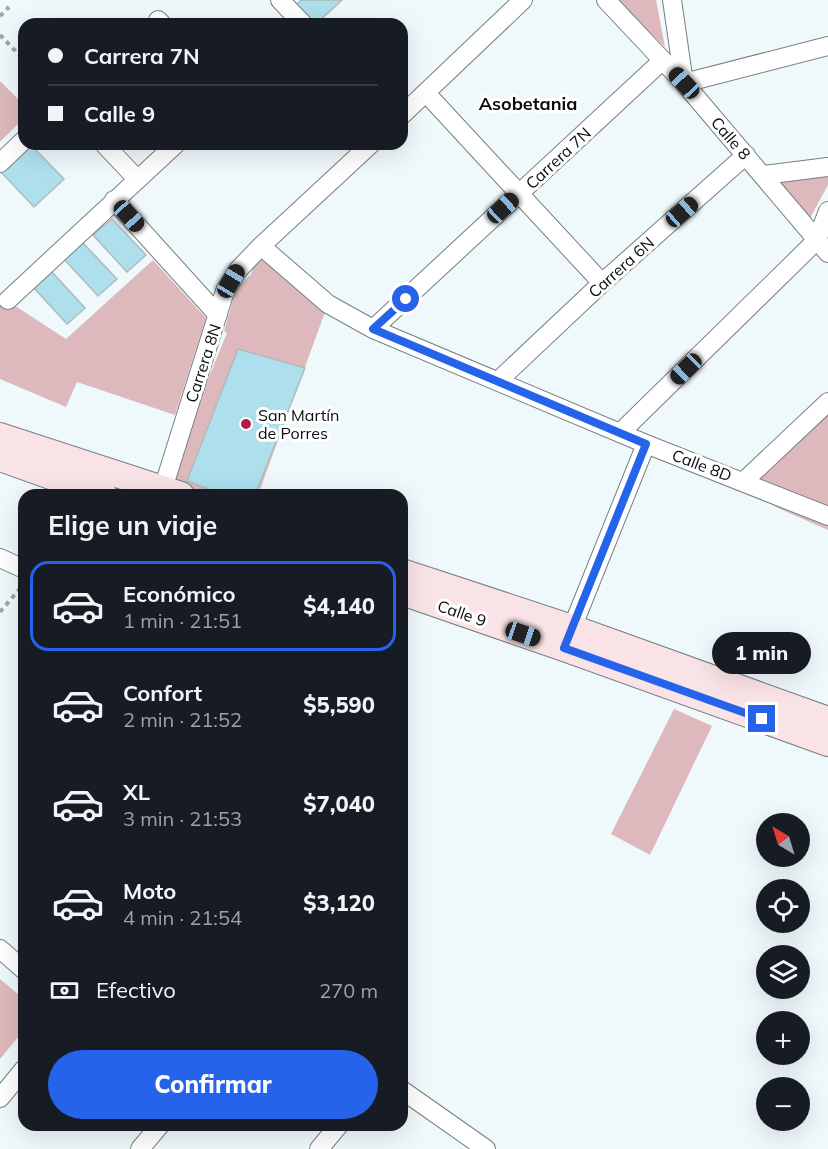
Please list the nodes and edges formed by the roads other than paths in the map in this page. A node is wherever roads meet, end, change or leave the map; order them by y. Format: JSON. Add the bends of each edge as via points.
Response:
{"nodes":[{"id":1,"x":280,"y":0,"type":"edge"},
{"id":2,"x":523,"y":0,"type":"edge"},
{"id":3,"x":606,"y":0,"type":"edge"},
{"id":4,"x":672,"y":0,"type":"edge"},
{"id":5,"x":297,"y":18,"type":"edge"},
{"id":6,"x":828,"y":46,"type":"edge"},
{"id":7,"x":663,"y":60,"type":"junction"},
{"id":8,"x":684,"y":83,"type":"junction"},
{"id":9,"x":426,"y":93,"type":"junction"},
{"id":10,"x":408,"y":110,"type":"edge"},
{"id":11,"x":18,"y":146,"type":"edge"},
{"id":12,"x":110,"y":150,"type":"edge"},
{"id":13,"x":169,"y":150,"type":"edge"},
{"id":14,"x":365,"y":150,"type":"edge"},
{"id":15,"x":746,"y":155,"type":"junction"},
{"id":16,"x":0,"y":163,"type":"edge"},
{"id":17,"x":828,"y":168,"type":"edge"},
{"id":18,"x":764,"y":175,"type":"junction"},
{"id":19,"x":137,"y":178,"type":"junction"},
{"id":20,"x":520,"y":193,"type":"junction"},
{"id":21,"x":114,"y":200,"type":"junction"},
{"id":22,"x":828,"y":211,"type":"edge"},
{"id":23,"x":261,"y":246,"type":"junction"},
{"id":24,"x":823,"y":246,"type":"edge"},
{"id":25,"x":602,"y":284,"type":"junction"},
{"id":26,"x":8,"y":300,"type":"dead end"},
{"id":27,"x":218,"y":315,"type":"junction"},
{"id":28,"x":373,"y":329,"type":"junction"},
{"id":29,"x":498,"y":381,"type":"junction"},
{"id":30,"x":828,"y":402,"type":"edge"},
{"id":31,"x":620,"y":433,"type":"junction"},
{"id":32,"x":0,"y":436,"type":"edge"},
{"id":33,"x":646,"y":444,"type":"junction"},
{"id":34,"x":0,"y":459,"type":"edge"},
{"id":35,"x":743,"y":482,"type":"junction"},
{"id":36,"x":87,"y":489,"type":"edge"},
{"id":37,"x":156,"y":489,"type":"edge"},
{"id":38,"x":169,"y":489,"type":"edge"},
{"id":39,"x":828,"y":516,"type":"edge"},
{"id":40,"x":0,"y":558,"type":"edge"},
{"id":41,"x":18,"y":566,"type":"edge"},
{"id":42,"x":408,"y":574,"type":"edge"},
{"id":43,"x":408,"y":594,"type":"edge"},
{"id":44,"x":568,"y":638,"type":"junction"},
{"id":45,"x":828,"y":720,"type":"edge"},
{"id":46,"x":828,"y":743,"type":"edge"},
{"id":47,"x":0,"y":950,"type":"edge"},
{"id":48,"x":18,"y":965,"type":"edge"},
{"id":49,"x":18,"y":1076,"type":"edge"},
{"id":50,"x":408,"y":1094,"type":"edge"},
{"id":51,"x":0,"y":1098,"type":"edge"},
{"id":52,"x":155,"y":1131,"type":"edge"},
{"id":53,"x":334,"y":1131,"type":"edge"},
{"id":54,"x":140,"y":1149,"type":"edge"},
{"id":55,"x":319,"y":1149,"type":"edge"},
{"id":56,"x":486,"y":1149,"type":"edge"}],
"edges":[{"from":1,"to":5,"type":"street"},
{"from":2,"to":9,"type":"street"},
{"from":3,"to":7,"type":"street","name":"Calle 8"},
{"from":4,"to":8,"type":"street"},
{"from":6,"to":8,"type":"street"},
{"from":7,"to":8,"type":"street","name":"Calle 8"},
{"from":7,"to":20,"type":"street","name":"Carrera 7N"},
{"from":8,"to":15,"type":"street","name":"Calle 8"},
{"from":9,"to":10,"type":"street"},
{"from":9,"to":20,"type":"street"},
{"from":11,"to":16,"type":"street"},
{"from":12,"to":19,"type":"street"},
{"from":13,"to":19,"type":"street"},
{"from":14,"to":23,"type":"street","name":"Carrera 8N"},
{"from":15,"to":18,"type":"street","name":"Calle 8"},
{"from":15,"to":25,"type":"street","name":"Carrera 6N"},
{"from":17,"to":18,"type":"street"},
{"from":18,"to":24,"type":"street","name":"Calle 8"},
{"from":19,"to":21,"type":"street"},
{"from":20,"to":25,"type":"street"},
{"from":20,"to":28,"type":"street","name":"Carrera 7N"},
{"from":21,"to":26,"type":"street"},
{"from":21,"to":27,"type":"street"},
{"from":22,"to":24,"type":"street"},
{"from":23,"to":27,"type":"street","name":"Carrera 8N","via":[[238,270],[225,291]]},
{"from":23,"to":28,"type":"street","name":"Calle 8D","via":[[328,304]]},
{"from":24,"to":31,"type":"street"},
{"from":25,"to":29,"type":"street","name":"Carrera 6N"},
{"from":27,"to":38,"type":"street","name":"Carrera 8N"},
{"from":28,"to":29,"type":"street","name":"Calle 8D"},
{"from":29,"to":31,"type":"street","name":"Calle 8D"},
{"from":30,"to":35,"type":"street"},
{"from":31,"to":33,"type":"street","name":"Calle 8D"},
{"from":32,"to":37,"type":"street"},
{"from":33,"to":35,"type":"street","name":"Calle 8D"},
{"from":33,"to":44,"type":"street"},
{"from":34,"to":36,"type":"street"},
{"from":35,"to":39,"type":"street","name":"Calle 8D"},
{"from":40,"to":41,"type":"street"},
{"from":42,"to":44,"type":"street","name":"Calle 9"},
{"from":43,"to":44,"type":"street","name":"Calle 9"},
{"from":44,"to":45,"type":"street","name":"Calle 9"},
{"from":44,"to":46,"type":"street","name":"Calle 9"},
{"from":47,"to":48,"type":"street"},
{"from":49,"to":51,"type":"street"},
{"from":50,"to":56,"type":"street"},
{"from":52,"to":54,"type":"street"},
{"from":53,"to":55,"type":"street"}]}
